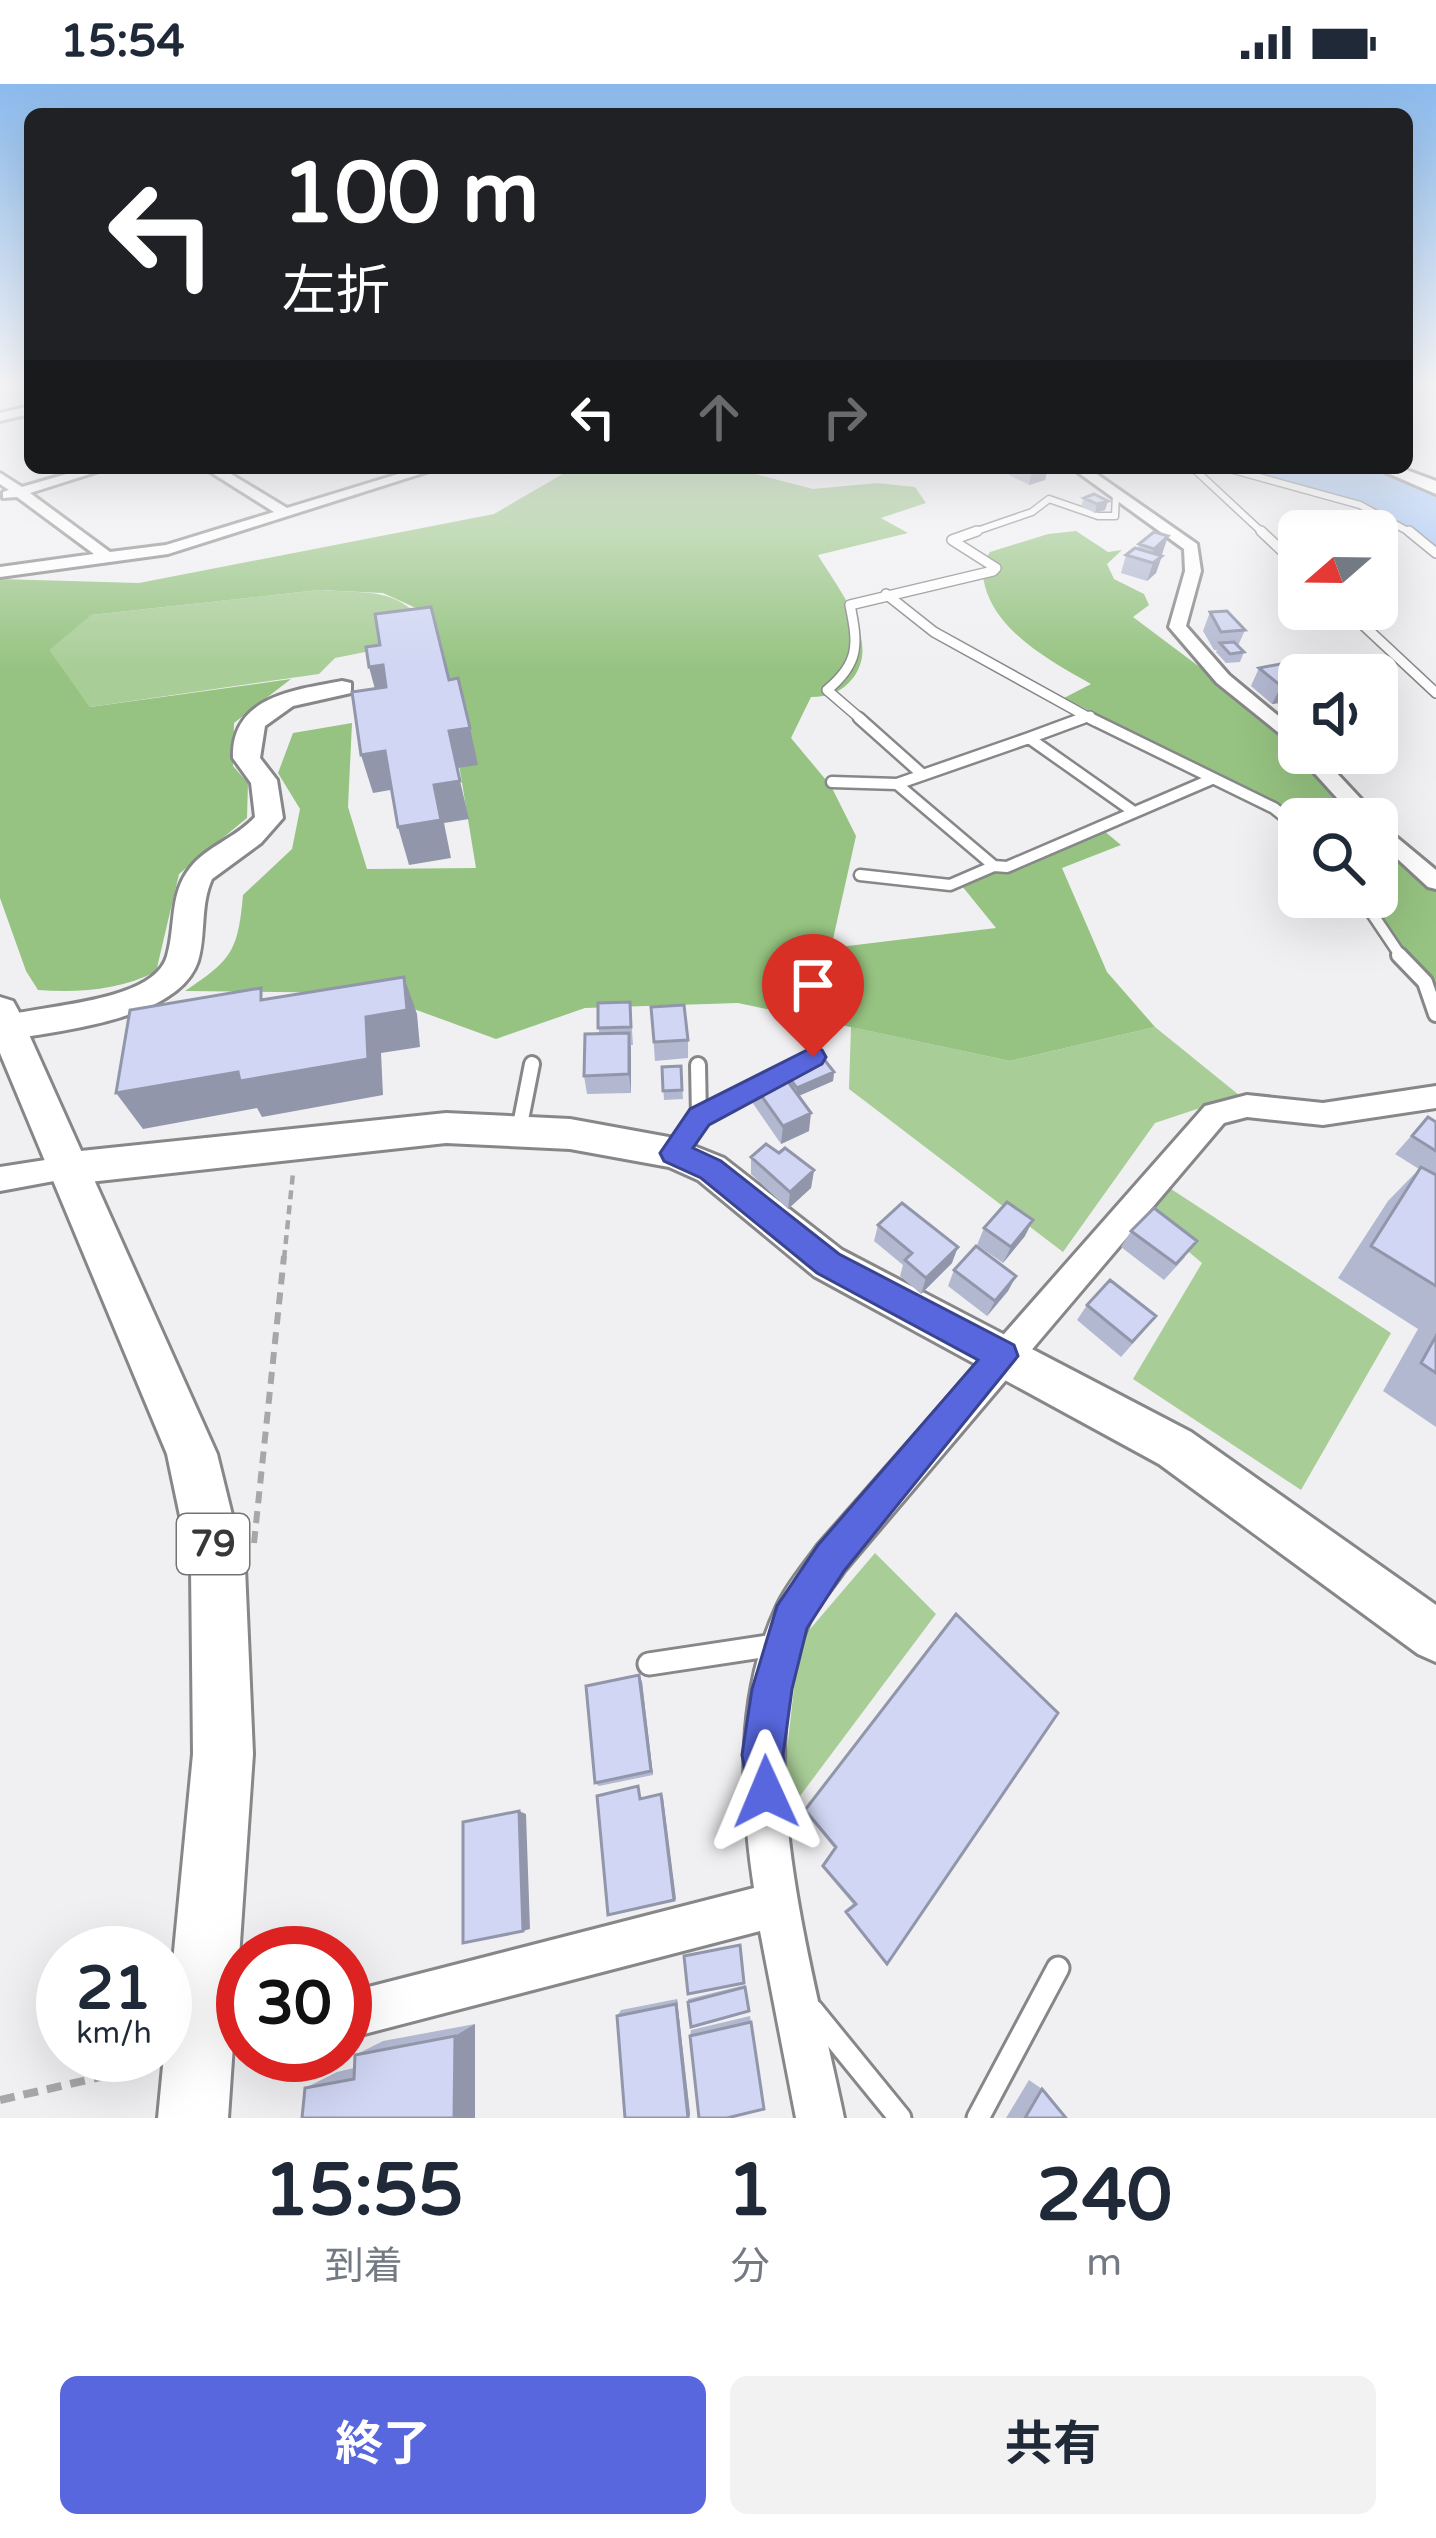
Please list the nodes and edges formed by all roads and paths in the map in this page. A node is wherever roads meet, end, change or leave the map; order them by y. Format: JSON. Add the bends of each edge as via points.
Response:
{"nodes":[{"id":1,"x":4,"y":480,"type":"edge"},
{"id":2,"x":60,"y":480,"type":"edge"},
{"id":3,"x":231,"y":480,"type":"edge"},
{"id":4,"x":393,"y":480,"type":"edge"},
{"id":5,"x":1096,"y":480,"type":"edge"},
{"id":6,"x":1205,"y":480,"type":"edge"},
{"id":7,"x":1274,"y":480,"type":"edge"},
{"id":8,"x":18,"y":492,"type":"junction"},
{"id":9,"x":1116,"y":494,"type":"junction"},
{"id":10,"x":0,"y":497,"type":"edge"},
{"id":11,"x":286,"y":513,"type":"junction"},
{"id":12,"x":1278,"y":548,"type":"edge"},
{"id":13,"x":1436,"y":553,"type":"edge"},
{"id":14,"x":112,"y":560,"type":"junction"},
{"id":15,"x":0,"y":572,"type":"edge"},
{"id":16,"x":886,"y":594,"type":"junction"},
{"id":17,"x":1368,"y":630,"type":"edge"},
{"id":18,"x":342,"y":688,"type":"dead end"},
{"id":19,"x":1436,"y":693,"type":"edge"},
{"id":20,"x":1090,"y":716,"type":"junction"},
{"id":21,"x":1278,"y":725,"type":"edge"},
{"id":22,"x":1029,"y":738,"type":"junction"},
{"id":23,"x":1326,"y":774,"type":"edge"},
{"id":24,"x":923,"y":775,"type":"junction"},
{"id":25,"x":1212,"y":778,"type":"junction"},
{"id":26,"x":832,"y":782,"type":"dead end"},
{"id":27,"x":898,"y":784,"type":"junction"},
{"id":28,"x":1348,"y":798,"type":"edge"},
{"id":29,"x":1278,"y":811,"type":"edge"},
{"id":30,"x":1134,"y":812,"type":"junction"},
{"id":31,"x":1398,"y":845,"type":"edge"},
{"id":32,"x":994,"y":866,"type":"junction"},
{"id":33,"x":1433,"y":874,"type":"edge"},
{"id":34,"x":860,"y":875,"type":"dead end"},
{"id":35,"x":1374,"y":918,"type":"edge"},
{"id":36,"x":1436,"y":1014,"type":"edge"},
{"id":37,"x":4,"y":1019,"type":"edge"},
{"id":38,"x":813,"y":1057,"type":"edge"},
{"id":39,"x":532,"y":1064,"type":"dead end"},
{"id":40,"x":698,"y":1065,"type":"dead end"},
{"id":41,"x":1436,"y":1097,"type":"edge"},
{"id":42,"x":699,"y":1117,"type":"junction"},
{"id":43,"x":519,"y":1130,"type":"junction"},
{"id":44,"x":296,"y":1143,"type":"junction"},
{"id":45,"x":674,"y":1153,"type":"junction"},
{"id":46,"x":71,"y":1168,"type":"junction"},
{"id":47,"x":0,"y":1179,"type":"edge"},
{"id":48,"x":1002,"y":1356,"type":"junction"},
{"id":49,"x":252,"y":1561,"type":"dead end"},
{"id":50,"x":1436,"y":1636,"type":"edge"},
{"id":51,"x":784,"y":1644,"type":"junction"},
{"id":52,"x":650,"y":1664,"type":"dead end"},
{"id":53,"x":778,"y":1904,"type":"junction"},
{"id":54,"x":222,"y":1926,"type":"edge"},
{"id":55,"x":1058,"y":1968,"type":"dead end"},
{"id":56,"x":799,"y":1993,"type":"junction"},
{"id":57,"x":372,"y":2010,"type":"edge"},
{"id":58,"x":216,"y":2049,"type":"edge"},
{"id":59,"x":216,"y":2060,"type":"edge"},
{"id":60,"x":0,"y":2100,"type":"edge"},
{"id":61,"x":193,"y":2118,"type":"edge"},
{"id":62,"x":820,"y":2118,"type":"edge"},
{"id":63,"x":900,"y":2118,"type":"edge"},
{"id":64,"x":978,"y":2118,"type":"edge"}],
"edges":[{"from":1,"to":8,"type":"street"},
{"from":2,"to":8,"type":"street"},
{"from":3,"to":11,"type":"street"},
{"from":4,"to":11,"type":"street"},
{"from":5,"to":9,"type":"street"},
{"from":6,"to":12,"type":"lane"},
{"from":7,"to":13,"type":"lane","via":[[1366,503]]},
{"from":8,"to":10,"type":"street"},
{"from":8,"to":14,"type":"street"},
{"from":9,"to":16,"type":"lane","via":[[1115,516],[1049,499],[956,537],[996,568]]},
{"from":9,"to":21,"type":"street","via":[[1192,548],[1181,632]]},
{"from":11,"to":14,"type":"street"},
{"from":14,"to":15,"type":"street"},
{"from":16,"to":20,"type":"lane","via":[[934,632]]},
{"from":16,"to":24,"type":"lane","via":[[850,605],[861,650],[827,690]]},
{"from":17,"to":19,"type":"lane"},
{"from":18,"to":37,"type":"street","via":[[283,701],[250,722],[244,754],[264,780],[268,818],[194,886],[179,970],[137,998]]},
{"from":20,"to":22,"type":"lane"},
{"from":20,"to":25,"type":"lane"},
{"from":22,"to":24,"type":"lane"},
{"from":22,"to":30,"type":"lane"},
{"from":23,"to":28,"type":"street"},
{"from":24,"to":27,"type":"lane"},
{"from":25,"to":29,"type":"lane"},
{"from":25,"to":30,"type":"lane"},
{"from":26,"to":27,"type":"lane"},
{"from":27,"to":32,"type":"lane"},
{"from":30,"to":32,"type":"lane"},
{"from":31,"to":33,"type":"street"},
{"from":32,"to":34,"type":"lane","via":[[950,885]]},
{"from":35,"to":36,"type":"lane","via":[[1425,982]]},
{"from":37,"to":46,"type":"main road","number":"79"},
{"from":38,"to":42,"type":"lane"},
{"from":39,"to":43,"type":"lane"},
{"from":40,"to":42,"type":"lane"},
{"from":41,"to":48,"type":"street","via":[[1323,1114],[1247,1106],[1215,1114]]},
{"from":42,"to":45,"type":"lane"},
{"from":43,"to":44,"type":"street","via":[[446,1128]]},
{"from":43,"to":45,"type":"street"},
{"from":44,"to":46,"type":"street"},
{"from":44,"to":49,"type":"path"},
{"from":45,"to":48,"type":"street","via":[[711,1169],[828,1263]]},
{"from":46,"to":47,"type":"street"},
{"from":46,"to":54,"type":"main road","number":"79","via":[[192,1454],[218,1568]]},
{"from":48,"to":50,"type":"street","via":[[1174,1448]]},
{"from":48,"to":51,"type":"street","via":[[831,1558],[790,1620]]},
{"from":51,"to":52,"type":"lane"},
{"from":51,"to":53,"type":"street","via":[[762,1755]]},
{"from":53,"to":56,"type":"street"},
{"from":53,"to":57,"type":"street"},
{"from":55,"to":64,"type":"lane"},
{"from":56,"to":62,"type":"street"},
{"from":56,"to":63,"type":"lane"},
{"from":58,"to":60,"type":"path"},
{"from":59,"to":61,"type":"main road","number":"79"}]}
